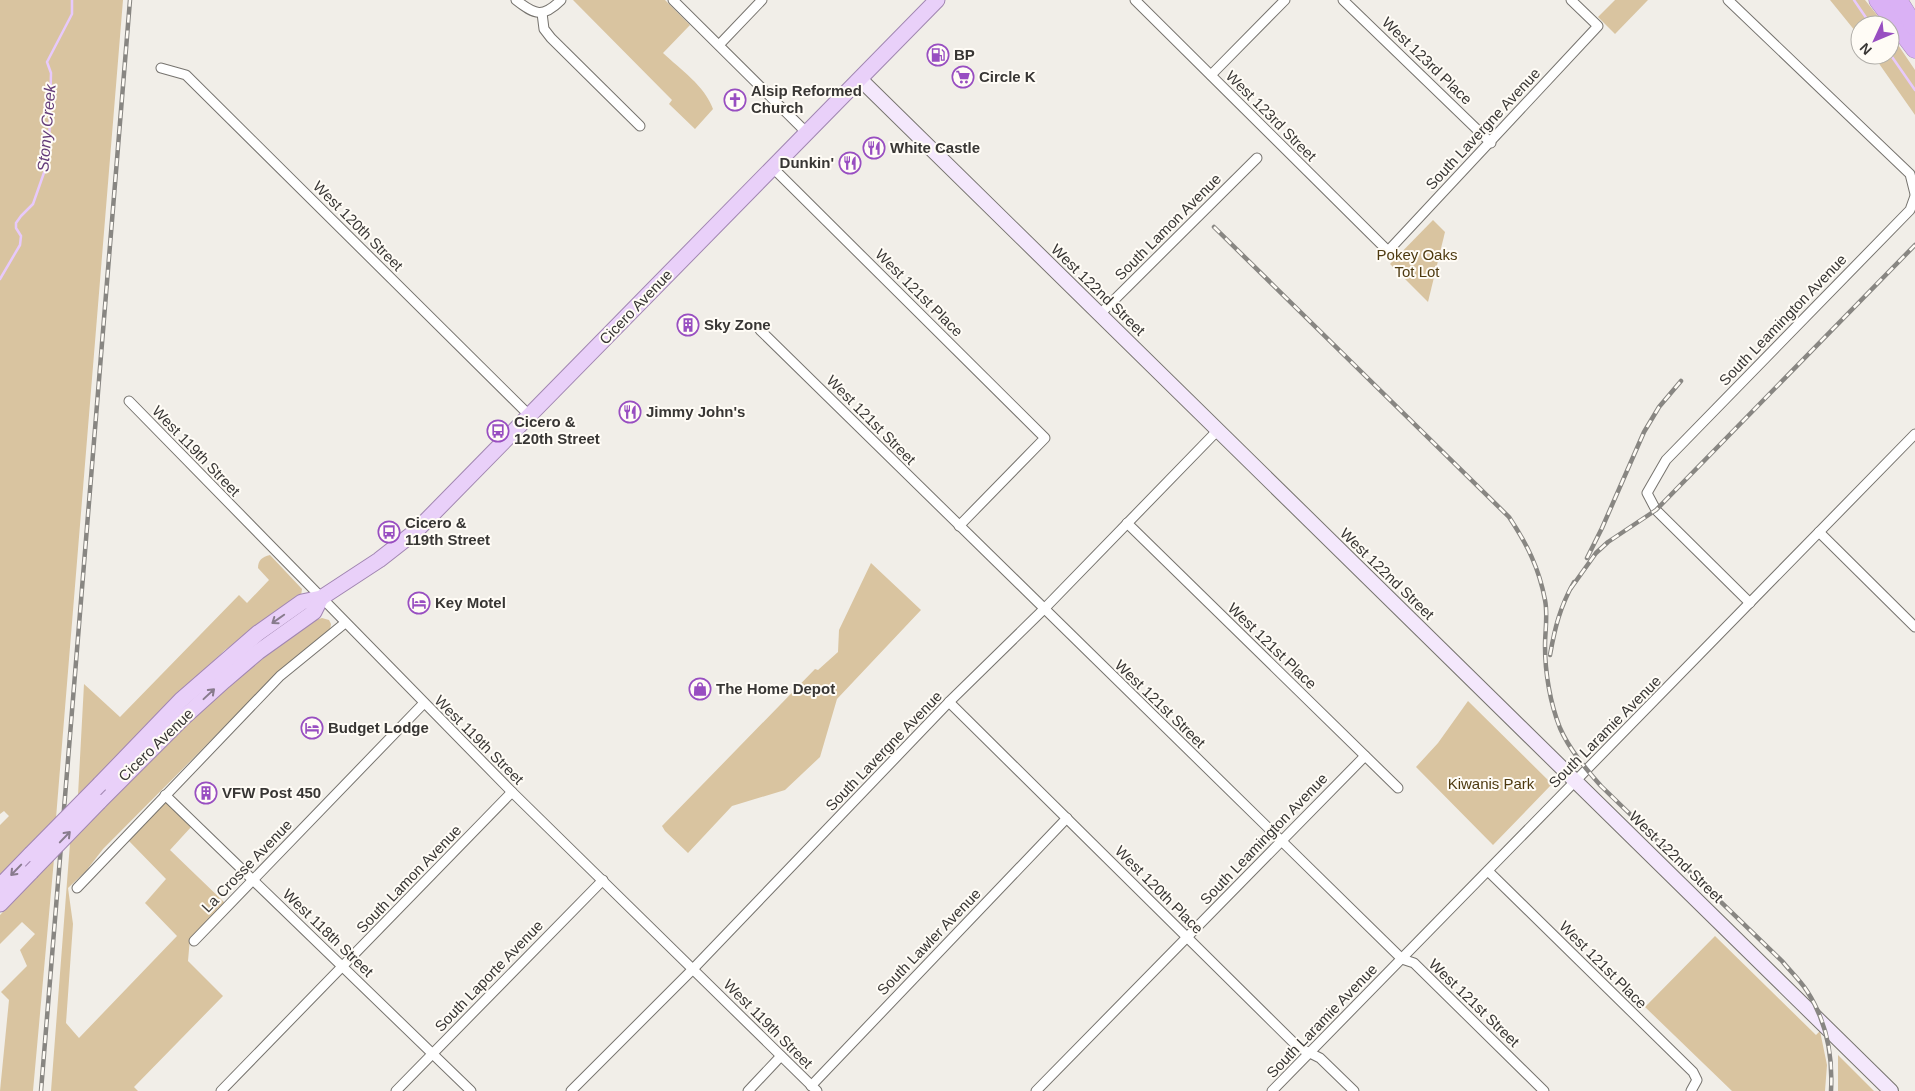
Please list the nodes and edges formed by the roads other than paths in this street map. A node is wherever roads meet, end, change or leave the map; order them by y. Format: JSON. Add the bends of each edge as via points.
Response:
{"nodes":[{"id":1,"x":516,"y":0,"type":"edge"},
{"id":2,"x":561,"y":0,"type":"edge"},
{"id":3,"x":673,"y":0,"type":"edge"},
{"id":4,"x":762,"y":0,"type":"edge"},
{"id":5,"x":937,"y":0,"type":"edge"},
{"id":6,"x":1135,"y":0,"type":"edge"},
{"id":7,"x":1285,"y":0,"type":"edge"},
{"id":8,"x":1343,"y":0,"type":"edge"},
{"id":9,"x":1571,"y":0,"type":"edge"},
{"id":10,"x":1728,"y":0,"type":"edge"},
{"id":11,"x":1878,"y":0,"type":"edge"},
{"id":12,"x":1898,"y":0,"type":"edge"},
{"id":13,"x":542,"y":13,"type":"junction"},
{"id":14,"x":1915,"y":27,"type":"edge"},
{"id":15,"x":718,"y":45,"type":"junction"},
{"id":16,"x":1915,"y":49,"type":"edge"},
{"id":17,"x":161,"y":68,"type":"dead end"},
{"id":18,"x":1211,"y":75,"type":"junction"},
{"id":19,"x":860,"y":80,"type":"junction"},
{"id":20,"x":640,"y":126,"type":"dead end"},
{"id":21,"x":807,"y":133,"type":"junction"},
{"id":22,"x":1491,"y":143,"type":"junction"},
{"id":23,"x":1257,"y":158,"type":"dead end"},
{"id":24,"x":773,"y":168,"type":"junction"},
{"id":25,"x":1915,"y":195,"type":"edge"},
{"id":26,"x":1388,"y":251,"type":"joint"},
{"id":27,"x":1099,"y":315,"type":"junction"},
{"id":28,"x":760,"y":330,"type":"dead end"},
{"id":29,"x":129,"y":401,"type":"dead end"},
{"id":30,"x":530,"y":416,"type":"junction"},
{"id":31,"x":1218,"y":430,"type":"junction"},
{"id":32,"x":1915,"y":434,"type":"edge"},
{"id":33,"x":1127,"y":524,"type":"junction"},
{"id":34,"x":959,"y":526,"type":"junction"},
{"id":35,"x":1819,"y":532,"type":"junction"},
{"id":36,"x":321,"y":598,"type":"junction"},
{"id":37,"x":1750,"y":603,"type":"junction"},
{"id":38,"x":1044,"y":609,"type":"junction"},
{"id":39,"x":345,"y":623,"type":"junction"},
{"id":40,"x":1915,"y":627,"type":"edge"},
{"id":41,"x":950,"y":702,"type":"junction"},
{"id":42,"x":424,"y":703,"type":"junction"},
{"id":43,"x":1365,"y":756,"type":"junction"},
{"id":44,"x":1576,"y":781,"type":"junction"},
{"id":45,"x":1398,"y":788,"type":"dead end"},
{"id":46,"x":512,"y":792,"type":"junction"},
{"id":47,"x":165,"y":795,"type":"junction"},
{"id":48,"x":1066,"y":818,"type":"junction"},
{"id":49,"x":1281,"y":842,"type":"junction"},
{"id":50,"x":1488,"y":871,"type":"junction"},
{"id":51,"x":254,"y":879,"type":"junction"},
{"id":52,"x":603,"y":880,"type":"junction"},
{"id":53,"x":0,"y":886,"type":"edge"},
{"id":54,"x":76,"y":888,"type":"dead end"},
{"id":55,"x":0,"y":904,"type":"edge"},
{"id":56,"x":1187,"y":937,"type":"junction"},
{"id":57,"x":194,"y":941,"type":"dead end"},
{"id":58,"x":1402,"y":959,"type":"junction"},
{"id":59,"x":343,"y":966,"type":"junction"},
{"id":60,"x":693,"y":969,"type":"junction"},
{"id":61,"x":432,"y":1053,"type":"junction"},
{"id":62,"x":1309,"y":1054,"type":"junction"},
{"id":63,"x":781,"y":1056,"type":"junction"},
{"id":64,"x":814,"y":1088,"type":"edge"},
{"id":65,"x":221,"y":1091,"type":"edge"},
{"id":66,"x":396,"y":1091,"type":"edge"},
{"id":67,"x":471,"y":1091,"type":"edge"},
{"id":68,"x":571,"y":1091,"type":"edge"},
{"id":69,"x":748,"y":1091,"type":"edge"},
{"id":70,"x":1036,"y":1091,"type":"edge"},
{"id":71,"x":1272,"y":1091,"type":"edge"},
{"id":72,"x":1354,"y":1091,"type":"edge"},
{"id":73,"x":1544,"y":1091,"type":"edge"},
{"id":74,"x":1691,"y":1091,"type":"edge"},
{"id":75,"x":1891,"y":1091,"type":"edge"}],
"edges":[{"from":1,"to":13,"type":"street","via":[[532,12]]},
{"from":2,"to":13,"type":"street"},
{"from":3,"to":15,"type":"street"},
{"from":4,"to":15,"type":"street"},
{"from":5,"to":19,"type":"main road","name":"Cicero Avenue"},
{"from":6,"to":18,"type":"street","name":"West 123rd Street"},
{"from":7,"to":18,"type":"street"},
{"from":8,"to":22,"type":"street","name":"West 123rd Place"},
{"from":9,"to":22,"type":"street","name":"South Lavergne Avenue","via":[[1598,26]]},
{"from":10,"to":25,"type":"street","via":[[1910,174]]},
{"from":11,"to":16,"type":"highway"},
{"from":12,"to":14,"type":"highway"},
{"from":13,"to":20,"type":"street","via":[[544,29],[551,38]]},
{"from":15,"to":21,"type":"street"},
{"from":17,"to":30,"type":"street","name":"West 120th Street","via":[[186,74]]},
{"from":18,"to":26,"type":"street","name":"West 123rd Street"},
{"from":19,"to":21,"type":"main road","name":"Cicero Avenue"},
{"from":19,"to":27,"type":"street","name":"West 122nd Street"},
{"from":21,"to":24,"type":"main road","name":"Cicero Avenue"},
{"from":22,"to":26,"type":"street","name":"South Lavergne Avenue"},
{"from":23,"to":27,"type":"street","name":"South Lamon Avenue"},
{"from":24,"to":30,"type":"main road","name":"Cicero Avenue"},
{"from":24,"to":34,"type":"street","name":"West 121st Place","via":[[1045,438]]},
{"from":25,"to":37,"type":"street","name":"South Leamington Avenue","via":[[1910,210],[1666,460],[1647,493],[1656,510]]},
{"from":27,"to":31,"type":"street","name":"West 122nd Street"},
{"from":28,"to":34,"type":"street","name":"West 121st Street"},
{"from":29,"to":36,"type":"street","name":"West 119th Street"},
{"from":30,"to":36,"type":"main road","name":"Cicero Avenue","via":[[416,531]]},
{"from":31,"to":33,"type":"street","name":"South Lavergne Avenue"},
{"from":31,"to":44,"type":"street","name":"West 122nd Street"},
{"from":32,"to":35,"type":"street","name":"South Laramie Avenue"},
{"from":33,"to":38,"type":"street","name":"South Lavergne Avenue"},
{"from":33,"to":43,"type":"street","name":"West 121st Place"},
{"from":34,"to":38,"type":"street","name":"West 121st Street"},
{"from":35,"to":37,"type":"street","name":"South Laramie Avenue"},
{"from":35,"to":40,"type":"street"},
{"from":36,"to":39,"type":"street","name":"West 119th Street"},
{"from":36,"to":53,"type":"main road","name":"Cicero Avenue","one_way":true,"bridge":true,"via":[[302,602],[230,656],[182,700]]},
{"from":55,"to":36,"type":"main road","name":"Cicero Avenue","one_way":true,"bridge":true,"via":[[224,681],[314,612]]},
{"from":37,"to":44,"type":"street","name":"South Laramie Avenue"},
{"from":38,"to":41,"type":"street","name":"South Lavergne Avenue"},
{"from":38,"to":49,"type":"street","name":"West 121st Street"},
{"from":39,"to":42,"type":"street","name":"West 119th Street"},
{"from":39,"to":47,"type":"street","via":[[280,676]]},
{"from":41,"to":48,"type":"street","name":"West 120th Place"},
{"from":41,"to":60,"type":"street","name":"South Lavergne Avenue"},
{"from":42,"to":46,"type":"street","name":"West 119th Street"},
{"from":42,"to":51,"type":"street","name":"La Crosse Avenue"},
{"from":43,"to":45,"type":"street","name":"West 121st Place"},
{"from":43,"to":49,"type":"street","name":"South Leamington Avenue"},
{"from":44,"to":50,"type":"street","name":"South Laramie Avenue"},
{"from":44,"to":75,"type":"street","name":"West 122nd Street"},
{"from":46,"to":52,"type":"street","name":"West 119th Street"},
{"from":46,"to":59,"type":"street","name":"South Lamon Avenue"},
{"from":47,"to":51,"type":"street","name":"West 118th Street"},
{"from":47,"to":54,"type":"street"},
{"from":48,"to":56,"type":"street","name":"West 120th Place"},
{"from":48,"to":64,"type":"street","name":"South Lawler Avenue"},
{"from":49,"to":56,"type":"street","name":"South Leamington Avenue"},
{"from":49,"to":58,"type":"street","name":"West 121st Street"},
{"from":50,"to":58,"type":"street","name":"South Laramie Avenue"},
{"from":50,"to":74,"type":"street","name":"West 121st Place","via":[[1693,1072],[1697,1080]]},
{"from":51,"to":57,"type":"street","name":"La Crosse Avenue"},
{"from":51,"to":59,"type":"street","name":"West 118th Street"},
{"from":52,"to":60,"type":"street","name":"West 119th Street"},
{"from":52,"to":61,"type":"street","name":"South Laporte Avenue"},
{"from":56,"to":62,"type":"street","name":"West 120th Place","via":[[1298,1047]]},
{"from":56,"to":70,"type":"street","name":"South Leamington Avenue"},
{"from":58,"to":62,"type":"street","name":"South Laramie Avenue"},
{"from":58,"to":73,"type":"street","name":"West 121st Street","via":[[1414,963]]},
{"from":59,"to":61,"type":"street","name":"West 118th Street"},
{"from":59,"to":65,"type":"street","name":"South Lamon Avenue"},
{"from":60,"to":63,"type":"street","name":"West 119th Street"},
{"from":60,"to":68,"type":"street","name":"South Lavergne Avenue"},
{"from":61,"to":66,"type":"street","name":"South Laporte Avenue"},
{"from":61,"to":67,"type":"street","name":"West 118th Street"},
{"from":62,"to":71,"type":"street","name":"South Laramie Avenue"},
{"from":62,"to":72,"type":"street","name":"West 120th Place","via":[[1320,1058]]},
{"from":63,"to":64,"type":"street","name":"West 119th Street"},
{"from":63,"to":69,"type":"street"}]}
